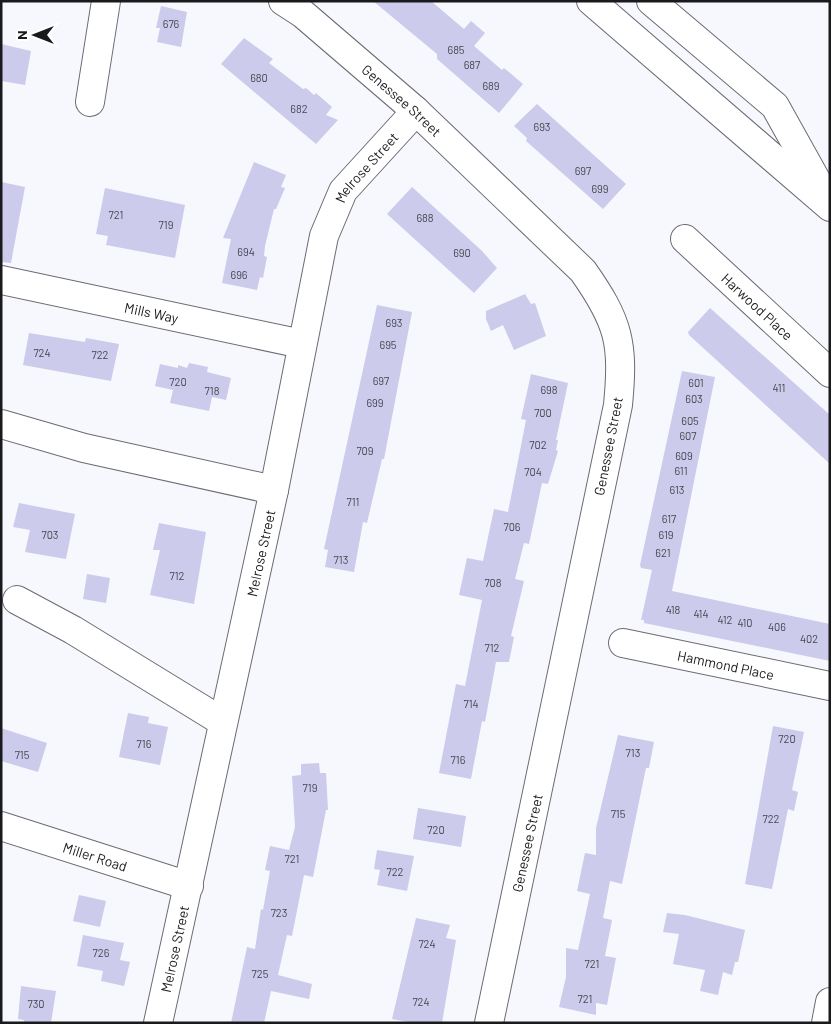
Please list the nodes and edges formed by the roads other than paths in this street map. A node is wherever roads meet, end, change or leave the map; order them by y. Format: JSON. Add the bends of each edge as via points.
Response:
{"nodes":[{"id":1,"x":106,"y":1,"type":"edge"},
{"id":2,"x":284,"y":1,"type":"edge"},
{"id":3,"x":651,"y":1,"type":"edge"},
{"id":4,"x":607,"y":7,"type":"edge"},
{"id":5,"x":90,"y":102,"type":"dead end"},
{"id":6,"x":416,"y":111,"type":"junction"},
{"id":7,"x":830,"y":206,"type":"edge"},
{"id":8,"x":685,"y":239,"type":"dead end"},
{"id":9,"x":1,"y":280,"type":"edge"},
{"id":10,"x":302,"y":344,"type":"junction"},
{"id":11,"x":830,"y":373,"type":"edge"},
{"id":12,"x":1,"y":424,"type":"edge"},
{"id":13,"x":274,"y":490,"type":"junction"},
{"id":14,"x":17,"y":600,"type":"dead end"},
{"id":15,"x":623,"y":642,"type":"dead end"},
{"id":16,"x":830,"y":686,"type":"edge"},
{"id":17,"x":223,"y":722,"type":"junction"},
{"id":18,"x":1,"y":826,"type":"edge"},
{"id":19,"x":189,"y":886,"type":"junction"},
{"id":20,"x":830,"y":1002,"type":"edge"},
{"id":21,"x":158,"y":1023,"type":"edge"},
{"id":22,"x":489,"y":1023,"type":"edge"},
{"id":23,"x":826,"y":1023,"type":"edge"}],
"edges":[{"from":1,"to":5,"type":"street"},
{"from":2,"to":6,"type":"street","name":"Genessee Street"},
{"from":3,"to":7,"type":"street","via":[[776,106]]},
{"from":4,"to":7,"type":"street"},
{"from":6,"to":10,"type":"street","name":"Melrose Street","via":[[343,191],[324,236]]},
{"from":6,"to":22,"type":"street","name":"Genessee Street","via":[[583,271],[604,301],[618,334],[621,368],[618,405]]},
{"from":8,"to":11,"type":"street","name":"Harwood Place"},
{"from":9,"to":10,"type":"street","name":"Mills Way"},
{"from":10,"to":13,"type":"street","name":"Melrose Street"},
{"from":12,"to":13,"type":"street","via":[[84,448]]},
{"from":13,"to":17,"type":"street","name":"Melrose Street"},
{"from":14,"to":17,"type":"street","via":[[73,630]]},
{"from":15,"to":16,"type":"street","name":"Hammond Place"},
{"from":17,"to":19,"type":"street","name":"Melrose Street"},
{"from":18,"to":19,"type":"street","name":"Miller Road"},
{"from":19,"to":21,"type":"street","name":"Melrose Street"},
{"from":20,"to":23,"type":"street"}]}
